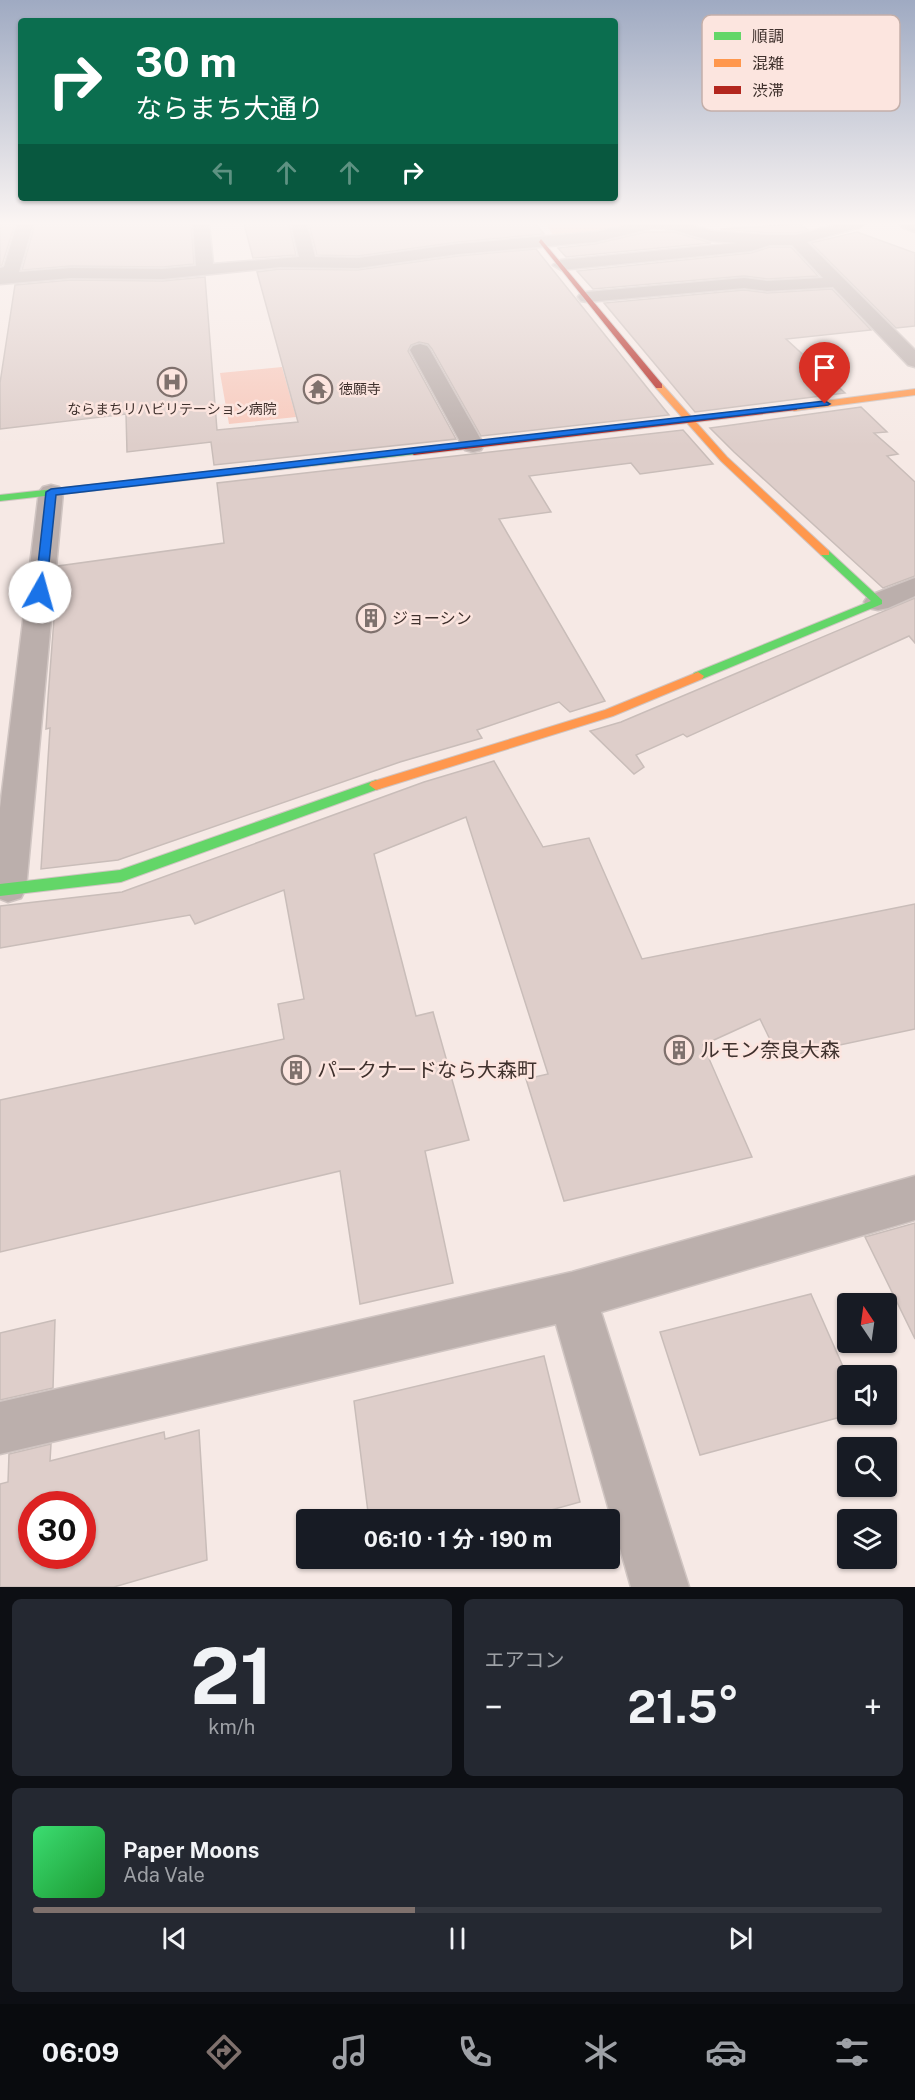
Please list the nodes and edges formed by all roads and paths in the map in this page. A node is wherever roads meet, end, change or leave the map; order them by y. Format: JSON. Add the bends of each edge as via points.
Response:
{"nodes":[{"id":1,"x":588,"y":298,"type":"edge"},
{"id":2,"x":855,"y":298,"type":"edge"},
{"id":3,"x":420,"y":350,"type":"dead end"},
{"id":4,"x":915,"y":361,"type":"edge"},
{"id":5,"x":915,"y":392,"type":"edge"},
{"id":6,"x":691,"y":420,"type":"junction"},
{"id":7,"x":474,"y":445,"type":"junction"},
{"id":8,"x":51,"y":492,"type":"junction"},
{"id":9,"x":0,"y":498,"type":"edge"},
{"id":10,"x":915,"y":586,"type":"edge"},
{"id":11,"x":878,"y":602,"type":"junction"},
{"id":12,"x":4,"y":889,"type":"edge"},
{"id":13,"x":915,"y":1198,"type":"edge"},
{"id":14,"x":573,"y":1296,"type":"junction"},
{"id":15,"x":0,"y":1428,"type":"edge"},
{"id":16,"x":660,"y":1587,"type":"edge"}],
"edges":[{"from":1,"to":6,"type":"street","via":[[676,407]]},
{"from":2,"to":4,"type":"street"},
{"from":3,"to":7,"type":"street"},
{"from":5,"to":6,"type":"street"},
{"from":6,"to":7,"type":"street"},
{"from":6,"to":11,"type":"street","via":[[724,459]]},
{"from":7,"to":8,"type":"street"},
{"from":8,"to":9,"type":"street"},
{"from":8,"to":12,"type":"street"},
{"from":10,"to":11,"type":"street"},
{"from":11,"to":12,"type":"street","via":[[609,713],[412,772],[121,876]]},
{"from":13,"to":14,"type":"street"},
{"from":14,"to":15,"type":"street"},
{"from":14,"to":16,"type":"street"}]}
